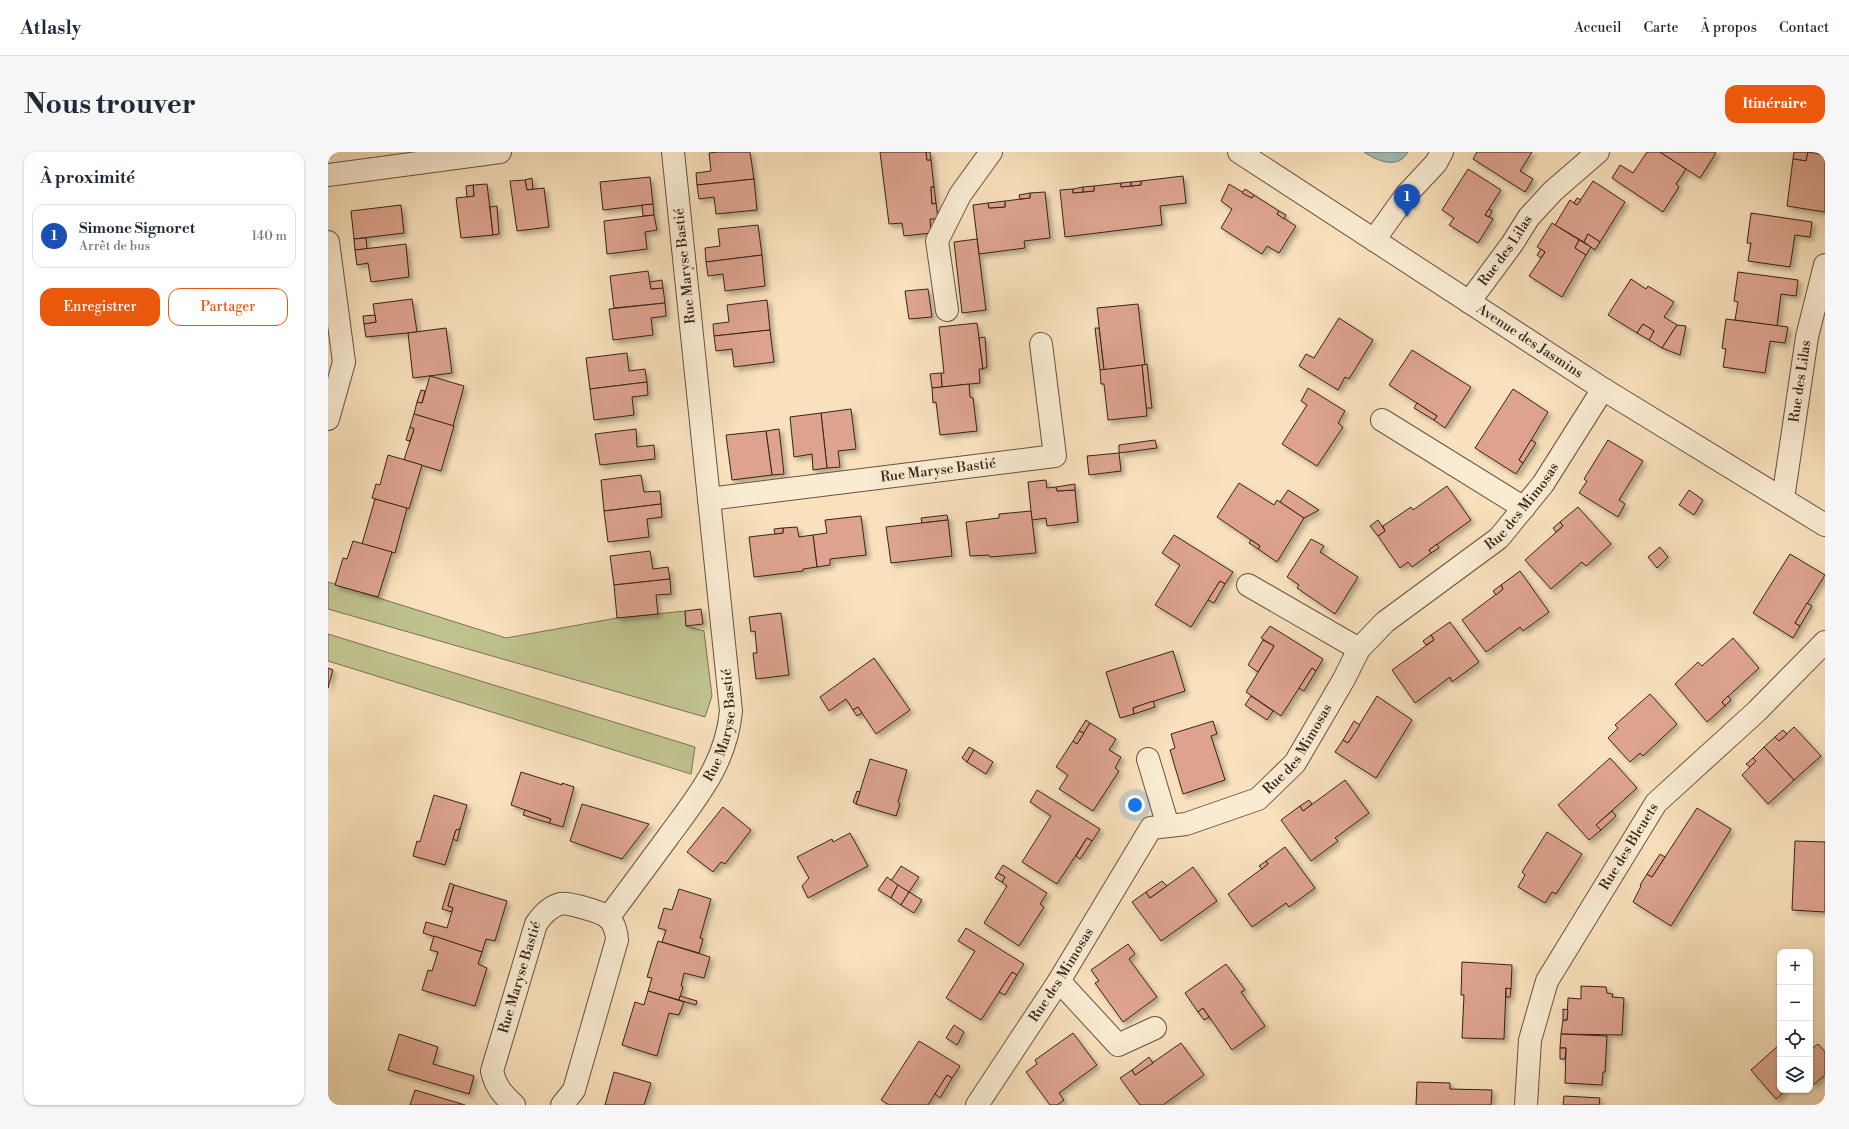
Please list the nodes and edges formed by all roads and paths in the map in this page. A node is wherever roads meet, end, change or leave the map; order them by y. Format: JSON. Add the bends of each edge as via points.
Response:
{"nodes":[{"id":1,"x":500,"y":152,"type":"edge"},
{"id":2,"x":673,"y":152,"type":"edge"},
{"id":3,"x":991,"y":152,"type":"edge"},
{"id":4,"x":1239,"y":152,"type":"edge"},
{"id":5,"x":1442,"y":152,"type":"edge"},
{"id":6,"x":1598,"y":152,"type":"edge"},
{"id":7,"x":373,"y":160,"type":"edge"},
{"id":8,"x":328,"y":175,"type":"edge"},
{"id":9,"x":1374,"y":240,"type":"junction"},
{"id":10,"x":328,"y":242,"type":"edge"},
{"id":11,"x":1825,"y":264,"type":"edge"},
{"id":12,"x":1469,"y":302,"type":"junction"},
{"id":13,"x":947,"y":310,"type":"dead end"},
{"id":14,"x":1041,"y":344,"type":"dead end"},
{"id":15,"x":1603,"y":389,"type":"junction"},
{"id":16,"x":328,"y":419,"type":"edge"},
{"id":17,"x":1382,"y":420,"type":"dead end"},
{"id":18,"x":1783,"y":499,"type":"junction"},
{"id":19,"x":710,"y":500,"type":"junction"},
{"id":20,"x":1524,"y":508,"type":"junction"},
{"id":21,"x":1825,"y":525,"type":"edge"},
{"id":22,"x":1248,"y":585,"type":"dead end"},
{"id":23,"x":1825,"y":642,"type":"edge"},
{"id":24,"x":1359,"y":649,"type":"junction"},
{"id":25,"x":1148,"y":759,"type":"dead end"},
{"id":26,"x":1168,"y":826,"type":"junction"},
{"id":27,"x":608,"y":918,"type":"junction"},
{"id":28,"x":1058,"y":981,"type":"junction"},
{"id":29,"x":1155,"y":1028,"type":"dead end"},
{"id":30,"x":494,"y":1096,"type":"edge"},
{"id":31,"x":514,"y":1105,"type":"edge"},
{"id":32,"x":562,"y":1105,"type":"edge"},
{"id":33,"x":977,"y":1105,"type":"edge"},
{"id":34,"x":1526,"y":1105,"type":"edge"}],
"edges":[{"from":1,"to":7,"type":"street"},
{"from":2,"to":19,"type":"street","name":"Rue Maryse Bastié"},
{"from":3,"to":13,"type":"street","via":[[960,195],[938,241]]},
{"from":4,"to":9,"type":"street","name":"Avenue des Jasmins"},
{"from":5,"to":9,"type":"street","via":[[1436,163],[1407,194]]},
{"from":6,"to":12,"type":"street","name":"Rue des Lilas","via":[[1553,191],[1529,217]]},
{"from":7,"to":8,"type":"street"},
{"from":9,"to":12,"type":"street","name":"Avenue des Jasmins"},
{"from":10,"to":16,"type":"street","via":[[344,362]]},
{"from":11,"to":18,"type":"street","name":"Rue des Lilas","via":[[1807,337]]},
{"from":12,"to":15,"type":"street","name":"Avenue des Jasmins"},
{"from":14,"to":19,"type":"street","name":"Rue Maryse Bastié","via":[[1055,456]]},
{"from":15,"to":18,"type":"street","name":"Avenue des Jasmins"},
{"from":15,"to":20,"type":"street","name":"Rue des Mimosas","via":[[1543,484]]},
{"from":17,"to":20,"type":"street"},
{"from":18,"to":21,"type":"street","name":"Avenue des Jasmins"},
{"from":19,"to":27,"type":"street","name":"Rue Maryse Bastié","via":[[731,711],[727,737],[716,767],[702,791]]},
{"from":20,"to":24,"type":"street","name":"Rue des Mimosas","via":[[1499,538],[1385,622]]},
{"from":22,"to":24,"type":"street"},
{"from":23,"to":34,"type":"street","name":"Rue des Bleuets","via":[[1757,711],[1656,803],[1547,981],[1530,1040]]},
{"from":24,"to":26,"type":"street","name":"Rue des Mimosas","via":[[1295,763],[1258,799],[1186,824]]},
{"from":25,"to":26,"type":"street"},
{"from":26,"to":28,"type":"street","name":"Rue des Mimosas","via":[[1152,828]]},
{"from":27,"to":30,"type":"street","name":"Rue Maryse Bastié","via":[[591,910],[561,904],[543,914],[536,924],[492,1071]]},
{"from":27,"to":32,"type":"street","via":[[617,933],[617,940],[574,1090]]},
{"from":28,"to":29,"type":"street","via":[[1118,1045]]},
{"from":28,"to":33,"type":"street","name":"Rue des Mimosas"},
{"from":30,"to":31,"type":"street","name":"Rue Maryse Bastié","via":[[501,1093]]}]}
